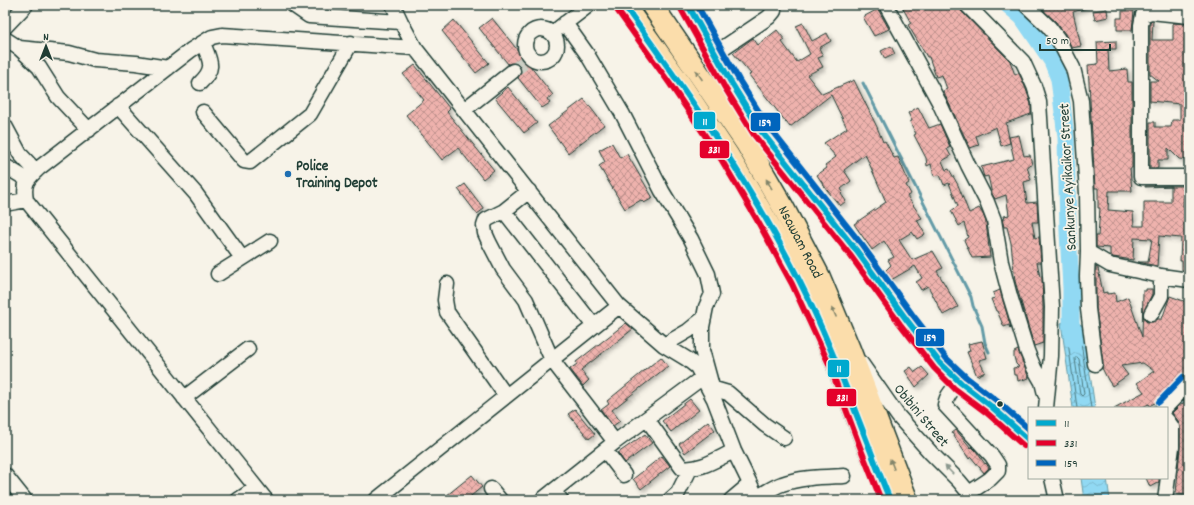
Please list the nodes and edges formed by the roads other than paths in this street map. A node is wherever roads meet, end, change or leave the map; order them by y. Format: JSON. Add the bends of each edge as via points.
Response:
{"nodes":[{"id":1,"x":26,"y":5,"type":"edge"},
{"id":2,"x":293,"y":5,"type":"edge"},
{"id":3,"x":393,"y":5,"type":"edge"},
{"id":4,"x":589,"y":5,"type":"edge"},
{"id":5,"x":624,"y":5,"type":"edge"},
{"id":6,"x":652,"y":5,"type":"edge"},
{"id":7,"x":688,"y":5,"type":"edge"},
{"id":8,"x":774,"y":5,"type":"edge"},
{"id":9,"x":886,"y":5,"type":"edge"},
{"id":10,"x":967,"y":5,"type":"edge"},
{"id":11,"x":1026,"y":5,"type":"edge"},
{"id":12,"x":1189,"y":16,"type":"edge"},
{"id":13,"x":400,"y":22,"type":"junction"},
{"id":14,"x":565,"y":23,"type":"junction"},
{"id":15,"x":5,"y":27,"type":"edge"},
{"id":16,"x":553,"y":34,"type":"junction"},
{"id":17,"x":5,"y":39,"type":"edge"},
{"id":18,"x":203,"y":43,"type":"junction"},
{"id":19,"x":351,"y":43,"type":"junction"},
{"id":20,"x":19,"y":48,"type":"junction"},
{"id":21,"x":415,"y":48,"type":"junction"},
{"id":22,"x":714,"y":54,"type":"junction"},
{"id":23,"x":168,"y":68,"type":"junction"},
{"id":24,"x":513,"y":71,"type":"tunnel mouth"},
{"id":25,"x":200,"y":83,"type":"dead end"},
{"id":26,"x":118,"y":106,"type":"junction"},
{"id":27,"x":464,"y":110,"type":"junction"},
{"id":28,"x":203,"y":112,"type":"dead end"},
{"id":29,"x":5,"y":126,"type":"edge"},
{"id":30,"x":89,"y":130,"type":"junction"},
{"id":31,"x":5,"y":166,"type":"edge"},
{"id":32,"x":32,"y":176,"type":"junction"},
{"id":33,"x":1189,"y":177,"type":"edge"},
{"id":34,"x":528,"y":191,"type":"junction"},
{"id":35,"x":26,"y":200,"type":"junction"},
{"id":36,"x":5,"y":204,"type":"edge"},
{"id":37,"x":504,"y":211,"type":"junction"},
{"id":38,"x":270,"y":241,"type":"dead end"},
{"id":39,"x":1088,"y":252,"type":"junction"},
{"id":40,"x":242,"y":258,"type":"junction"},
{"id":41,"x":218,"y":274,"type":"dead end"},
{"id":42,"x":1161,"y":276,"type":"junction"},
{"id":43,"x":1189,"y":280,"type":"edge"},
{"id":44,"x":447,"y":284,"type":"dead end"},
{"id":45,"x":620,"y":306,"type":"junction"},
{"id":46,"x":1151,"y":314,"type":"dead end"},
{"id":47,"x":704,"y":318,"type":"junction"},
{"id":48,"x":594,"y":326,"type":"junction"},
{"id":49,"x":664,"y":345,"type":"junction"},
{"id":50,"x":849,"y":348,"type":"junction"},
{"id":51,"x":248,"y":349,"type":"dead end"},
{"id":52,"x":552,"y":360,"type":"junction"},
{"id":53,"x":1094,"y":364,"type":"dead end"},
{"id":54,"x":703,"y":377,"type":"junction"},
{"id":55,"x":1189,"y":383,"type":"edge"},
{"id":56,"x":961,"y":384,"type":"junction"},
{"id":57,"x":713,"y":394,"type":"junction"},
{"id":58,"x":506,"y":396,"type":"junction"},
{"id":59,"x":184,"y":398,"type":"junction"},
{"id":60,"x":1046,"y":402,"type":"edge"},
{"id":61,"x":1166,"y":407,"type":"edge"},
{"id":62,"x":647,"y":419,"type":"junction"},
{"id":63,"x":1168,"y":421,"type":"edge"},
{"id":64,"x":784,"y":438,"type":"dead end"},
{"id":65,"x":1028,"y":439,"type":"edge"},
{"id":66,"x":867,"y":444,"type":"junction"},
{"id":67,"x":610,"y":446,"type":"junction"},
{"id":68,"x":734,"y":451,"type":"junction"},
{"id":69,"x":690,"y":469,"type":"junction"},
{"id":70,"x":5,"y":475,"type":"edge"},
{"id":71,"x":624,"y":475,"type":"dead end"},
{"id":72,"x":844,"y":476,"type":"dead end"},
{"id":73,"x":1168,"y":477,"type":"edge"},
{"id":74,"x":1052,"y":479,"type":"edge"},
{"id":75,"x":1168,"y":479,"type":"edge"},
{"id":76,"x":750,"y":484,"type":"junction"},
{"id":77,"x":256,"y":488,"type":"junction"},
{"id":78,"x":491,"y":489,"type":"dead end"},
{"id":79,"x":557,"y":495,"type":"edge"},
{"id":80,"x":971,"y":496,"type":"edge"},
{"id":81,"x":22,"y":499,"type":"edge"},
{"id":82,"x":757,"y":499,"type":"edge"},
{"id":83,"x":238,"y":500,"type":"edge"},
{"id":84,"x":266,"y":500,"type":"edge"},
{"id":85,"x":376,"y":500,"type":"edge"},
{"id":86,"x":500,"y":500,"type":"edge"},
{"id":87,"x":542,"y":500,"type":"edge"},
{"id":88,"x":670,"y":500,"type":"edge"},
{"id":89,"x":731,"y":500,"type":"edge"},
{"id":90,"x":879,"y":500,"type":"edge"},
{"id":91,"x":890,"y":500,"type":"edge"},
{"id":92,"x":907,"y":500,"type":"edge"},
{"id":93,"x":1057,"y":500,"type":"edge"},
{"id":94,"x":1165,"y":500,"type":"edge"}],
"edges":[{"from":1,"to":15,"type":"street"},
{"from":2,"to":13,"type":"street","via":[[309,16]]},
{"from":3,"to":13,"type":"street"},
{"from":4,"to":14,"type":"street"},
{"from":5,"to":66,"type":"highway","name":"Nsawam Road","via":[[678,79],[764,216],[799,280],[836,361]]},
{"from":50,"to":6,"type":"highway","name":"Nsawam Road","one_way":true,"via":[[819,276],[783,207],[746,144]]},
{"from":7,"to":22,"type":"street"},
{"from":8,"to":22,"type":"street","via":[[774,11],[769,17]]},
{"from":9,"to":60,"type":"street","via":[[939,102],[987,202],[994,220],[1016,316],[1027,351],[1042,382]]},
{"from":10,"to":60,"type":"street","via":[[1023,62],[1039,102],[1052,314]]},
{"from":11,"to":39,"type":"street","name":"Sankunye Ayikaikor Street","via":[[1058,39],[1076,78],[1083,124]]},
{"from":12,"to":33,"type":"street","via":[[1151,12],[1144,15],[1141,25],[1141,177]]},
{"from":13,"to":21,"type":"street"},
{"from":14,"to":16,"type":"street"},
{"from":14,"to":47,"type":"street","via":[[622,113],[708,274],[712,294]]},
{"from":16,"to":16,"type":"street","via":[[546,30],[537,30],[530,34],[526,42],[529,59],[544,60],[555,53],[557,46]]},
{"from":17,"to":20,"type":"street"},
{"from":18,"to":19,"type":"street","via":[[212,37],[222,36]]},
{"from":18,"to":23,"type":"street"},
{"from":18,"to":25,"type":"street","via":[[210,68],[208,76]]},
{"from":19,"to":21,"type":"street"},
{"from":19,"to":28,"type":"street","via":[[310,114],[250,162],[244,161]]},
{"from":20,"to":23,"type":"street"},
{"from":20,"to":30,"type":"street","via":[[39,67],[58,97]]},
{"from":21,"to":27,"type":"street"},
{"from":22,"to":56,"type":"street","via":[[761,131],[856,250],[935,356]]},
{"from":23,"to":26,"type":"street"},
{"from":24,"to":27,"type":"street"},
{"from":26,"to":30,"type":"street"},
{"from":26,"to":40,"type":"street","via":[[196,194]]},
{"from":27,"to":34,"type":"street"},
{"from":29,"to":32,"type":"street"},
{"from":30,"to":32,"type":"street"},
{"from":31,"to":32,"type":"street"},
{"from":32,"to":35,"type":"street","via":[[24,190]]},
{"from":34,"to":37,"type":"street"},
{"from":34,"to":45,"type":"street"},
{"from":35,"to":36,"type":"street"},
{"from":35,"to":59,"type":"street"},
{"from":37,"to":48,"type":"street"},
{"from":37,"to":52,"type":"street","via":[[486,220],[485,233],[503,269],[526,300]]},
{"from":38,"to":40,"type":"street"},
{"from":39,"to":42,"type":"street","via":[[1110,266]]},
{"from":39,"to":53,"type":"street","name":"Sankunye Ayikaikor Street","via":[[1088,309]]},
{"from":40,"to":41,"type":"street"},
{"from":42,"to":43,"type":"street"},
{"from":42,"to":46,"type":"street","via":[[1161,296]]},
{"from":44,"to":58,"type":"street","via":[[447,312]]},
{"from":45,"to":48,"type":"street"},
{"from":45,"to":49,"type":"street"},
{"from":47,"to":49,"type":"street"},
{"from":47,"to":57,"type":"street","via":[[702,350]]},
{"from":48,"to":52,"type":"street"},
{"from":49,"to":54,"type":"street","via":[[697,367]]},
{"from":80,"to":50,"type":"street","name":"Obibini Street","one_way":true,"via":[[898,416]]},
{"from":92,"to":50,"type":"highway","name":"Nsawam Road","one_way":true},
{"from":51,"to":59,"type":"street"},
{"from":52,"to":58,"type":"street"},
{"from":52,"to":67,"type":"street"},
{"from":54,"to":57,"type":"street"},
{"from":54,"to":62,"type":"street"},
{"from":55,"to":61,"type":"street"},
{"from":56,"to":65,"type":"street"},
{"from":56,"to":80,"type":"street","via":[[952,390],[945,405],[998,465],[998,471]]},
{"from":57,"to":64,"type":"street","via":[[728,393]]},
{"from":57,"to":68,"type":"street"},
{"from":58,"to":85,"type":"street"},
{"from":59,"to":77,"type":"street"},
{"from":62,"to":67,"type":"street"},
{"from":62,"to":69,"type":"street","via":[[682,468]]},
{"from":63,"to":73,"type":"street","via":[[1172,427]]},
{"from":66,"to":90,"type":"street"},
{"from":66,"to":91,"type":"highway","name":"Nsawam Road"},
{"from":67,"to":71,"type":"street"},
{"from":67,"to":79,"type":"street"},
{"from":68,"to":69,"type":"street"},
{"from":68,"to":76,"type":"street"},
{"from":69,"to":88,"type":"street","via":[[678,493]]},
{"from":70,"to":81,"type":"street"},
{"from":72,"to":82,"type":"street","via":[[781,484]]},
{"from":74,"to":93,"type":"street"},
{"from":75,"to":94,"type":"street"},
{"from":76,"to":82,"type":"street"},
{"from":76,"to":89,"type":"street"},
{"from":77,"to":83,"type":"street"},
{"from":77,"to":84,"type":"street"},
{"from":78,"to":86,"type":"street"},
{"from":79,"to":87,"type":"street"}]}
